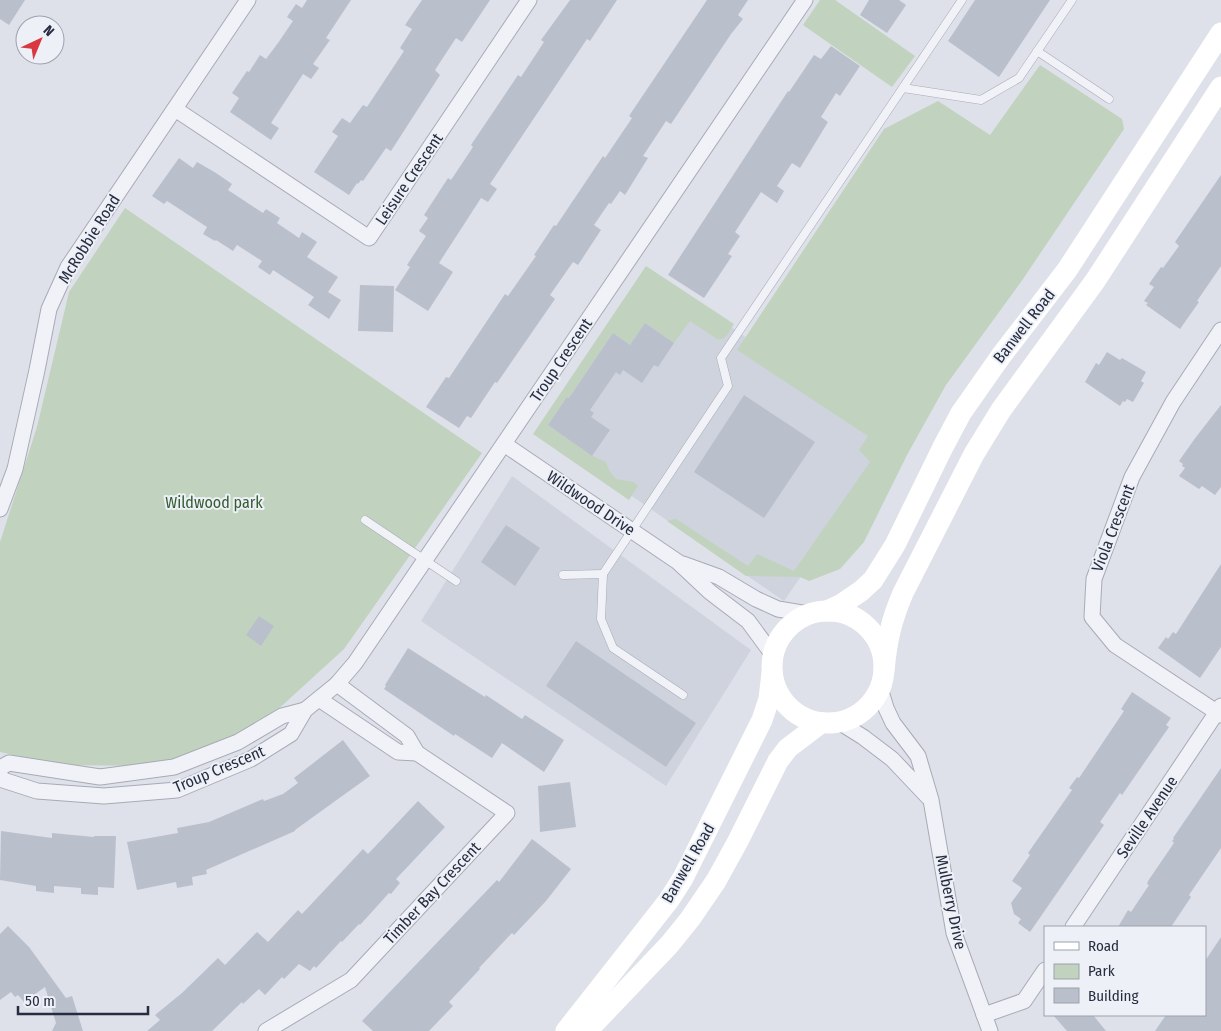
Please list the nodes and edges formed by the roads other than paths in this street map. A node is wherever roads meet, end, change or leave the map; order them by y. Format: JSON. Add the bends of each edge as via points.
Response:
{"nodes":[{"id":1,"x":248,"y":0,"type":"edge"},
{"id":2,"x":529,"y":0,"type":"edge"},
{"id":3,"x":962,"y":0,"type":"edge"},
{"id":4,"x":1072,"y":0,"type":"edge"},
{"id":5,"x":801,"y":1,"type":"edge"},
{"id":6,"x":1221,"y":33,"type":"edge"},
{"id":7,"x":1037,"y":51,"type":"junction"},
{"id":8,"x":1221,"y":87,"type":"edge"},
{"id":9,"x":903,"y":88,"type":"junction"},
{"id":10,"x":1109,"y":99,"type":"dead end"},
{"id":11,"x":175,"y":109,"type":"junction"},
{"id":12,"x":1221,"y":330,"type":"edge"},
{"id":13,"x":504,"y":444,"type":"junction"},
{"id":14,"x":0,"y":509,"type":"edge"},
{"id":15,"x":365,"y":520,"type":"dead end"},
{"id":16,"x":632,"y":531,"type":"junction"},
{"id":17,"x":425,"y":560,"type":"junction"},
{"id":18,"x":678,"y":562,"type":"junction"},
{"id":19,"x":602,"y":574,"type":"junction"},
{"id":20,"x":563,"y":575,"type":"dead end"},
{"id":21,"x":456,"y":580,"type":"dead end"},
{"id":22,"x":818,"y":613,"type":"junction"},
{"id":23,"x":773,"y":664,"type":"junction"},
{"id":24,"x":882,"y":679,"type":"junction"},
{"id":25,"x":337,"y":684,"type":"junction"},
{"id":26,"x":683,"y":695,"type":"dead end"},
{"id":27,"x":318,"y":699,"type":"junction"},
{"id":28,"x":305,"y":710,"type":"junction"},
{"id":29,"x":1220,"y":711,"type":"edge"},
{"id":30,"x":830,"y":722,"type":"junction"},
{"id":31,"x":418,"y":753,"type":"junction"},
{"id":32,"x":0,"y":768,"type":"edge"},
{"id":33,"x":0,"y":775,"type":"edge"},
{"id":34,"x":931,"y":800,"type":"junction"},
{"id":35,"x":1074,"y":926,"type":"edge"},
{"id":36,"x":1044,"y":971,"type":"edge"},
{"id":37,"x":984,"y":1015,"type":"junction"},
{"id":38,"x":266,"y":1031,"type":"edge"},
{"id":39,"x":566,"y":1031,"type":"edge"},
{"id":40,"x":587,"y":1031,"type":"edge"},
{"id":41,"x":990,"y":1031,"type":"edge"}],
"edges":[{"from":1,"to":11,"type":"street","name":"McRobbie Road"},
{"from":2,"to":11,"type":"street","name":"Leisure Crescent","via":[[369,238]]},
{"from":3,"to":9,"type":"lane"},
{"from":4,"to":7,"type":"lane"},
{"from":5,"to":13,"type":"street","name":"Troup Crescent"},
{"from":6,"to":22,"type":"main road","name":"Banwell Road","via":[[1067,270],[961,413],[895,545],[873,580],[848,600]]},
{"from":7,"to":9,"type":"lane","via":[[1019,78],[981,100]]},
{"from":7,"to":10,"type":"lane"},
{"from":8,"to":24,"type":"main road","name":"Banwell Road","via":[[1094,281],[1006,403],[974,454],[894,615],[887,638]]},
{"from":9,"to":16,"type":"lane","via":[[721,358],[728,386]]},
{"from":11,"to":14,"type":"street","name":"McRobbie Road","via":[[68,267],[49,309],[15,469]]},
{"from":12,"to":29,"type":"street","name":"Viola Crescent","via":[[1173,402],[1132,477],[1094,579],[1092,617],[1115,645]]},
{"from":13,"to":16,"type":"street","name":"Wildwood Drive"},
{"from":13,"to":17,"type":"street","name":"Troup Crescent"},
{"from":15,"to":17,"type":"lane"},
{"from":16,"to":18,"type":"street","name":"Wildwood Drive"},
{"from":16,"to":19,"type":"lane"},
{"from":17,"to":21,"type":"lane"},
{"from":17,"to":25,"type":"street","name":"Troup Crescent","via":[[355,663]]},
{"from":18,"to":22,"type":"street","name":"Wildwood Drive","via":[[719,577],[778,609]]},
{"from":18,"to":23,"type":"street","name":"Wildwood Drive","via":[[748,621]]},
{"from":19,"to":20,"type":"lane"},
{"from":19,"to":26,"type":"lane","via":[[601,619],[613,648]]},
{"from":22,"to":23,"type":"main road","via":[[792,624],[780,638]]},
{"from":22,"to":24,"type":"main road","via":[[845,614],[868,628],[882,652]]},
{"from":23,"to":30,"type":"main road","via":[[778,691],[788,706],[803,717]]},
{"from":23,"to":39,"type":"main road","name":"Banwell Road","via":[[762,720],[683,878]]},
{"from":24,"to":30,"type":"main road","via":[[864,710]]},
{"from":24,"to":34,"type":"street","name":"Mulberry Drive","via":[[886,708],[918,756]]},
{"from":25,"to":27,"type":"street","name":"Troup Crescent"},
{"from":25,"to":31,"type":"street","name":"Timber Bay Crescent","via":[[407,736]]},
{"from":27,"to":28,"type":"street","name":"Troup Crescent"},
{"from":27,"to":31,"type":"street","name":"Timber Bay Crescent","via":[[398,752]]},
{"from":28,"to":32,"type":"street","name":"Troup Crescent","via":[[282,716],[238,742],[174,767],[100,777],[9,764]]},
{"from":28,"to":33,"type":"street","name":"Troup Crescent","via":[[291,734],[251,759],[177,790],[104,796],[46,792],[3,780]]},
{"from":29,"to":35,"type":"street","name":"Seville Avenue"},
{"from":30,"to":34,"type":"street","via":[[863,737],[892,759]]},
{"from":30,"to":40,"type":"main road","name":"Banwell Road","via":[[788,748],[716,881],[690,919]]},
{"from":31,"to":38,"type":"street","name":"Timber Bay Crescent","via":[[506,813],[351,980]]},
{"from":34,"to":37,"type":"street","name":"Mulberry Drive","via":[[954,933]]},
{"from":36,"to":37,"type":"street","via":[[1024,1001]]},
{"from":37,"to":41,"type":"street","name":"Mulberry Drive"}]}
